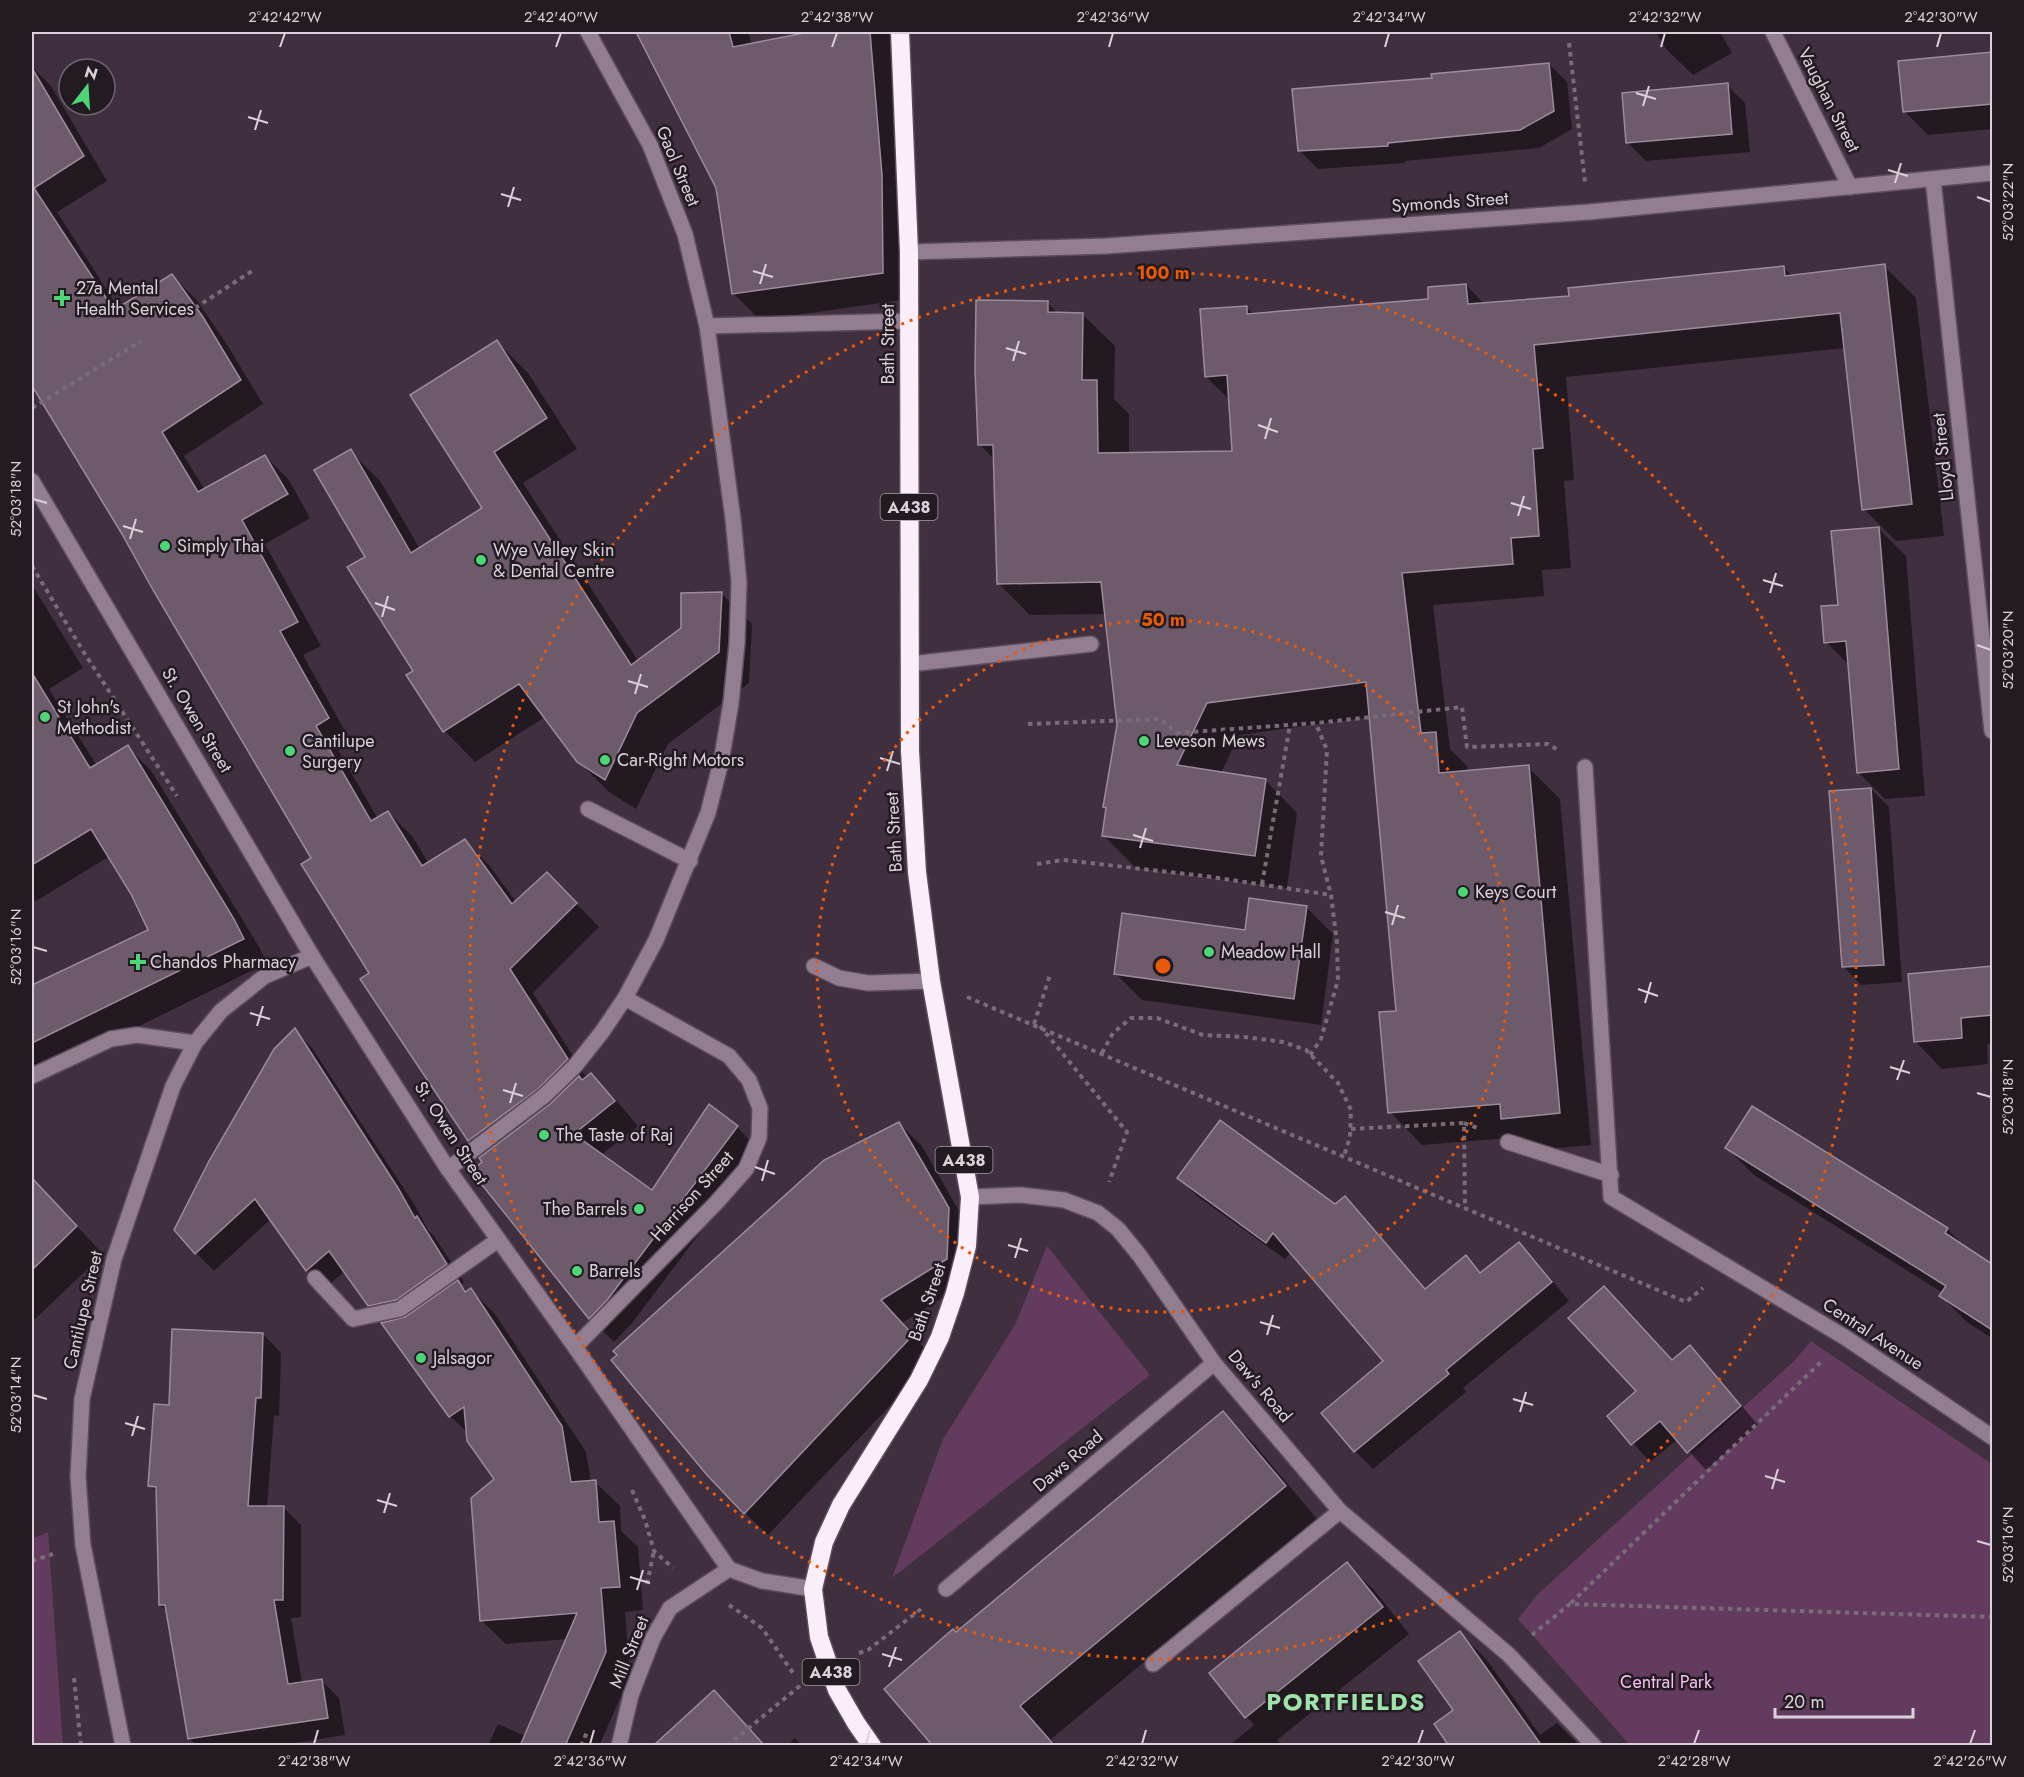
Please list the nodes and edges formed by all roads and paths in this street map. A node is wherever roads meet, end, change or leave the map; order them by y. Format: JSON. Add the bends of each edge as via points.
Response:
{"nodes":[{"id":1,"x":588,"y":32,"type":"edge"},
{"id":2,"x":900,"y":32,"type":"edge"},
{"id":3,"x":1773,"y":32,"type":"edge"},
{"id":4,"x":1569,"y":43,"type":"dead end"},
{"id":5,"x":1992,"y":173,"type":"edge"},
{"id":6,"x":1933,"y":179,"type":"junction"},
{"id":7,"x":1850,"y":187,"type":"junction"},
{"id":8,"x":1589,"y":212,"type":"junction"},
{"id":9,"x":909,"y":252,"type":"junction"},
{"id":10,"x":252,"y":271,"type":"dead end"},
{"id":11,"x":195,"y":308,"type":"dead end"},
{"id":12,"x":909,"y":321,"type":"junction"},
{"id":13,"x":707,"y":326,"type":"junction"},
{"id":14,"x":141,"y":341,"type":"dead end"},
{"id":15,"x":32,"y":408,"type":"edge"},
{"id":16,"x":32,"y":482,"type":"edge"},
{"id":17,"x":1091,"y":644,"type":"dead end"},
{"id":18,"x":910,"y":664,"type":"junction"},
{"id":19,"x":1316,"y":723,"type":"junction"},
{"id":20,"x":1028,"y":724,"type":"dead end"},
{"id":21,"x":1290,"y":725,"type":"junction"},
{"id":22,"x":1992,"y":731,"type":"edge"},
{"id":23,"x":1585,"y":767,"type":"joint"},
{"id":24,"x":588,"y":809,"type":"dead end"},
{"id":25,"x":690,"y":861,"type":"junction"},
{"id":26,"x":1037,"y":864,"type":"dead end"},
{"id":27,"x":1262,"y":884,"type":"junction"},
{"id":28,"x":1331,"y":895,"type":"junction"},
{"id":29,"x":312,"y":956,"type":"junction"},
{"id":30,"x":814,"y":966,"type":"dead end"},
{"id":31,"x":1050,"y":975,"type":"dead end"},
{"id":32,"x":931,"y":981,"type":"junction"},
{"id":33,"x":625,"y":998,"type":"junction"},
{"id":34,"x":1034,"y":1024,"type":"junction"},
{"id":35,"x":1040,"y":1026,"type":"junction"},
{"id":36,"x":195,"y":1043,"type":"junction"},
{"id":37,"x":1102,"y":1053,"type":"junction"},
{"id":38,"x":1310,"y":1055,"type":"junction"},
{"id":39,"x":32,"y":1076,"type":"edge"},
{"id":40,"x":1351,"y":1129,"type":"junction"},
{"id":41,"x":1508,"y":1142,"type":"dead end"},
{"id":42,"x":1344,"y":1156,"type":"junction"},
{"id":43,"x":448,"y":1169,"type":"junction"},
{"id":44,"x":1611,"y":1175,"type":"junction"},
{"id":45,"x":970,"y":1197,"type":"junction"},
{"id":46,"x":1465,"y":1208,"type":"junction"},
{"id":47,"x":1098,"y":1213,"type":"junction"},
{"id":48,"x":498,"y":1240,"type":"junction"},
{"id":49,"x":1730,"y":1267,"type":"junction"},
{"id":50,"x":315,"y":1278,"type":"dead end"},
{"id":51,"x":1846,"y":1338,"type":"junction"},
{"id":52,"x":575,"y":1347,"type":"junction"},
{"id":53,"x":1214,"y":1363,"type":"junction"},
{"id":54,"x":1992,"y":1437,"type":"edge"},
{"id":55,"x":1340,"y":1511,"type":"junction"},
{"id":56,"x":729,"y":1569,"type":"junction"},
{"id":57,"x":813,"y":1589,"type":"junction"},
{"id":58,"x":946,"y":1589,"type":"joint"},
{"id":59,"x":1570,"y":1604,"type":"junction"},
{"id":60,"x":1992,"y":1617,"type":"edge"},
{"id":61,"x":1509,"y":1655,"type":"junction"},
{"id":62,"x":828,"y":1664,"type":"junction"},
{"id":63,"x":1153,"y":1664,"type":"dead end"},
{"id":64,"x":123,"y":1746,"type":"edge"},
{"id":65,"x":620,"y":1746,"type":"edge"},
{"id":66,"x":728,"y":1746,"type":"edge"},
{"id":67,"x":872,"y":1746,"type":"edge"},
{"id":68,"x":1594,"y":1746,"type":"edge"}],
"edges":[{"from":1,"to":13,"type":"street","name":"Gaol Street","via":[[650,145],[685,234]]},
{"from":2,"to":9,"type":"highway","name":"Bath Street","number":"A438"},
{"from":3,"to":7,"type":"street","name":"Vaughan Street"},
{"from":4,"to":8,"type":"path"},
{"from":5,"to":6,"type":"street","name":"Symonds Street"},
{"from":6,"to":7,"type":"street","name":"Symonds Street"},
{"from":6,"to":22,"type":"street","name":"Lloyd Street"},
{"from":7,"to":8,"type":"street","name":"Symonds Street"},
{"from":8,"to":9,"type":"street","name":"Symonds Street","via":[[1106,246]]},
{"from":9,"to":12,"type":"highway","name":"Bath Street","number":"A438"},
{"from":10,"to":11,"type":"path"},
{"from":12,"to":13,"type":"street"},
{"from":12,"to":18,"type":"highway","name":"Bath Street","number":"A438"},
{"from":13,"to":25,"type":"street","name":"Gaol Street","via":[[739,582],[737,643],[722,762]]},
{"from":14,"to":15,"type":"path"},
{"from":16,"to":29,"type":"street","name":"St. Owen Street"},
{"from":17,"to":18,"type":"street"},
{"from":18,"to":32,"type":"highway","name":"Bath Street","number":"A438","via":[[916,872]]},
{"from":19,"to":21,"type":"path"},
{"from":19,"to":23,"type":"path","via":[[1462,707],[1467,747],[1548,744]]},
{"from":19,"to":28,"type":"path","via":[[1327,750],[1321,856]]},
{"from":20,"to":21,"type":"path","via":[[1160,719],[1177,733]]},
{"from":21,"to":27,"type":"path"},
{"from":23,"to":44,"type":"street"},
{"from":24,"to":25,"type":"street"},
{"from":25,"to":33,"type":"street","name":"Gaol Street","via":[[656,940]]},
{"from":26,"to":27,"type":"path","via":[[1063,860]]},
{"from":27,"to":28,"type":"path"},
{"from":28,"to":38,"type":"path","via":[[1338,980],[1321,1039]]},
{"from":29,"to":36,"type":"street","name":"Cantilupe Street","via":[[265,976],[221,1011]]},
{"from":29,"to":43,"type":"street","name":"St. Owen Street"},
{"from":30,"to":32,"type":"street","via":[[839,978],[868,983]]},
{"from":31,"to":34,"type":"path"},
{"from":32,"to":34,"type":"path"},
{"from":32,"to":45,"type":"highway","name":"Bath Street","number":"A438"},
{"from":33,"to":43,"type":"street","name":"Gaol Street","via":[[574,1066],[544,1096]]},
{"from":33,"to":52,"type":"street","name":"Harrison Street","via":[[729,1056],[749,1080],[760,1108],[759,1138],[746,1169],[724,1194]]},
{"from":34,"to":35,"type":"path"},
{"from":35,"to":37,"type":"path"},
{"from":35,"to":47,"type":"path","via":[[1127,1132]]},
{"from":36,"to":39,"type":"street","via":[[138,1035],[111,1039]]},
{"from":36,"to":64,"type":"street","name":"Cantilupe Street","via":[[173,1086],[114,1259],[82,1399],[78,1477],[82,1545]]},
{"from":37,"to":38,"type":"path","via":[[1113,1033],[1131,1018],[1157,1017],[1203,1035],[1283,1042]]},
{"from":37,"to":42,"type":"path"},
{"from":38,"to":40,"type":"path","via":[[1338,1083],[1351,1110]]},
{"from":40,"to":42,"type":"path"},
{"from":40,"to":46,"type":"path","via":[[1464,1123]]},
{"from":41,"to":44,"type":"street"},
{"from":42,"to":46,"type":"path"},
{"from":43,"to":48,"type":"street","name":"St. Owen Street"},
{"from":44,"to":49,"type":"street","name":"Central Avenue","via":[[1611,1197]]},
{"from":45,"to":47,"type":"street","name":"Daw's Road","via":[[1021,1195],[1064,1200]]},
{"from":45,"to":57,"type":"highway","name":"Bath Street","number":"A438","via":[[967,1246],[940,1337],[919,1380],[841,1505],[824,1542]]},
{"from":46,"to":49,"type":"path","via":[[1686,1302]]},
{"from":47,"to":53,"type":"street","name":"Daw's Road","via":[[1118,1229],[1140,1256]]},
{"from":48,"to":50,"type":"street","via":[[400,1309],[352,1319]]},
{"from":48,"to":52,"type":"street","name":"St. Owen Street"},
{"from":49,"to":51,"type":"street","name":"Central Avenue"},
{"from":51,"to":54,"type":"street","name":"Central Avenue"},
{"from":51,"to":59,"type":"path"},
{"from":52,"to":56,"type":"street","name":"St. Owen Street"},
{"from":53,"to":55,"type":"street","name":"Daw's Road"},
{"from":53,"to":58,"type":"street","name":"Daws Road"},
{"from":55,"to":61,"type":"street","name":"Daw's Road"},
{"from":55,"to":63,"type":"street"},
{"from":56,"to":57,"type":"street","via":[[762,1581]]},
{"from":56,"to":65,"type":"street","name":"Mill Street","via":[[670,1608],[653,1638],[635,1686]]},
{"from":57,"to":62,"type":"highway","number":"A438","via":[[819,1636]]},
{"from":58,"to":62,"type":"path","via":[[868,1650]]},
{"from":59,"to":60,"type":"path"},
{"from":59,"to":61,"type":"path"},
{"from":61,"to":68,"type":"street","name":"Daw's Road"},
{"from":62,"to":66,"type":"path"},
{"from":62,"to":67,"type":"highway","number":"A438","via":[[837,1690]]}]}
